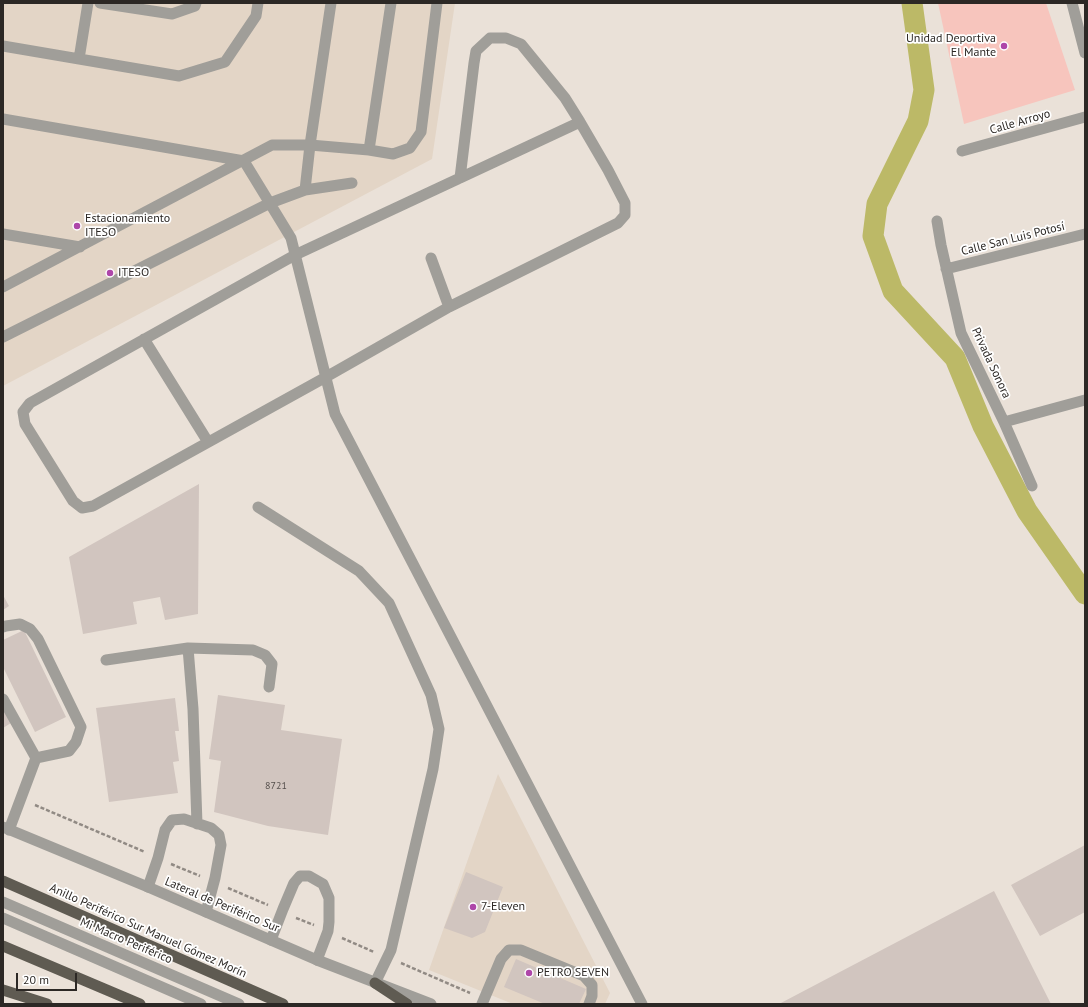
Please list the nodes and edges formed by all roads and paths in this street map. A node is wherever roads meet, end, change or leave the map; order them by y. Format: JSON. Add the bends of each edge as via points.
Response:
{"nodes":[{"id":1,"x":88,"y":3,"type":"edge"},
{"id":2,"x":100,"y":3,"type":"edge"},
{"id":3,"x":196,"y":3,"type":"edge"},
{"id":4,"x":258,"y":3,"type":"edge"},
{"id":5,"x":331,"y":3,"type":"edge"},
{"id":6,"x":391,"y":3,"type":"edge"},
{"id":7,"x":437,"y":3,"type":"edge"},
{"id":8,"x":1072,"y":3,"type":"edge"},
{"id":9,"x":3,"y":46,"type":"edge"},
{"id":10,"x":1085,"y":53,"type":"edge"},
{"id":11,"x":79,"y":59,"type":"junction"},
{"id":12,"x":1085,"y":117,"type":"edge"},
{"id":13,"x":3,"y":119,"type":"edge"},
{"id":14,"x":580,"y":122,"type":"junction"},
{"id":15,"x":310,"y":144,"type":"junction"},
{"id":16,"x":369,"y":150,"type":"junction"},
{"id":17,"x":962,"y":151,"type":"dead end"},
{"id":18,"x":244,"y":161,"type":"junction"},
{"id":19,"x":460,"y":178,"type":"junction"},
{"id":20,"x":352,"y":183,"type":"dead end"},
{"id":21,"x":305,"y":190,"type":"junction"},
{"id":22,"x":270,"y":203,"type":"junction"},
{"id":23,"x":937,"y":221,"type":"dead end"},
{"id":24,"x":3,"y":234,"type":"edge"},
{"id":25,"x":1085,"y":234,"type":"edge"},
{"id":26,"x":80,"y":247,"type":"junction"},
{"id":27,"x":295,"y":255,"type":"junction"},
{"id":28,"x":431,"y":258,"type":"dead end"},
{"id":29,"x":946,"y":269,"type":"junction"},
{"id":30,"x":3,"y":288,"type":"edge"},
{"id":31,"x":448,"y":307,"type":"junction"},
{"id":32,"x":3,"y":338,"type":"edge"},
{"id":33,"x":144,"y":339,"type":"junction"},
{"id":34,"x":326,"y":377,"type":"junction"},
{"id":35,"x":1085,"y":400,"type":"edge"},
{"id":36,"x":1004,"y":422,"type":"junction"},
{"id":37,"x":208,"y":442,"type":"junction"},
{"id":38,"x":1032,"y":486,"type":"dead end"},
{"id":39,"x":258,"y":507,"type":"dead end"},
{"id":40,"x":3,"y":627,"type":"edge"},
{"id":41,"x":188,"y":648,"type":"junction"},
{"id":42,"x":106,"y":660,"type":"dead end"},
{"id":43,"x":269,"y":687,"type":"dead end"},
{"id":44,"x":3,"y":699,"type":"edge"},
{"id":45,"x":36,"y":758,"type":"junction"},
{"id":46,"x":21,"y":800,"type":"junction"},
{"id":47,"x":197,"y":824,"type":"junction"},
{"id":48,"x":6,"y":828,"type":"edge"},
{"id":49,"x":158,"y":858,"type":"junction"},
{"id":50,"x":3,"y":881,"type":"edge"},
{"id":51,"x":214,"y":882,"type":"junction"},
{"id":52,"x":148,"y":887,"type":"junction"},
{"id":53,"x":3,"y":902,"type":"edge"},
{"id":54,"x":206,"y":912,"type":"junction"},
{"id":55,"x":282,"y":912,"type":"junction"},
{"id":56,"x":3,"y":918,"type":"edge"},
{"id":57,"x":328,"y":931,"type":"junction"},
{"id":58,"x":271,"y":940,"type":"junction"},
{"id":59,"x":3,"y":946,"type":"edge"},
{"id":60,"x":387,"y":957,"type":"junction"},
{"id":61,"x":317,"y":960,"type":"junction"},
{"id":62,"x":375,"y":983,"type":"junction"},
{"id":63,"x":3,"y":990,"type":"edge"},
{"id":64,"x":483,"y":1002,"type":"edge"},
{"id":65,"x":32,"y":1004,"type":"edge"},
{"id":66,"x":48,"y":1004,"type":"edge"},
{"id":67,"x":140,"y":1004,"type":"edge"},
{"id":68,"x":201,"y":1004,"type":"edge"},
{"id":69,"x":240,"y":1004,"type":"edge"},
{"id":70,"x":283,"y":1004,"type":"edge"},
{"id":71,"x":407,"y":1004,"type":"edge"},
{"id":72,"x":431,"y":1004,"type":"edge"},
{"id":73,"x":589,"y":1004,"type":"edge"},
{"id":74,"x":642,"y":1004,"type":"edge"}],
"edges":[{"from":1,"to":11,"type":"street"},
{"from":2,"to":3,"type":"street","via":[[172,14],[195,6]]},
{"from":4,"to":11,"type":"street","via":[[256,16],[225,62],[179,76]]},
{"from":5,"to":15,"type":"street"},
{"from":6,"to":16,"type":"street"},
{"from":7,"to":16,"type":"street","via":[[421,132],[410,148],[393,154]]},
{"from":8,"to":10,"type":"street"},
{"from":9,"to":11,"type":"street"},
{"from":12,"to":17,"type":"street","name":"Calle Arroyo"},
{"from":13,"to":18,"type":"street"},
{"from":14,"to":19,"type":"street"},
{"from":14,"to":19,"type":"street","via":[[565,98],[521,44],[506,38],[490,38],[476,51]]},
{"from":14,"to":31,"type":"street","via":[[625,203],[625,214],[618,223]]},
{"from":15,"to":16,"type":"street"},
{"from":15,"to":18,"type":"street","via":[[272,145]]},
{"from":15,"to":21,"type":"street"},
{"from":18,"to":22,"type":"street"},
{"from":18,"to":26,"type":"street"},
{"from":19,"to":27,"type":"street"},
{"from":20,"to":21,"type":"street"},
{"from":21,"to":22,"type":"street"},
{"from":22,"to":27,"type":"street","via":[[291,238]]},
{"from":22,"to":32,"type":"street"},
{"from":23,"to":29,"type":"street","name":"Privada Sonora"},
{"from":24,"to":26,"type":"street"},
{"from":25,"to":29,"type":"street","name":"Calle San Luis Potosí"},
{"from":26,"to":30,"type":"street"},
{"from":27,"to":33,"type":"street"},
{"from":27,"to":34,"type":"street"},
{"from":28,"to":31,"type":"street"},
{"from":29,"to":36,"type":"street","name":"Privada Sonora","via":[[961,333]]},
{"from":31,"to":34,"type":"street"},
{"from":33,"to":37,"type":"street"},
{"from":33,"to":37,"type":"street","via":[[30,403],[22,412],[28,430],[73,501],[82,508],[93,506]]},
{"from":34,"to":37,"type":"street"},
{"from":34,"to":74,"type":"street","via":[[335,414]]},
{"from":35,"to":36,"type":"street"},
{"from":36,"to":38,"type":"street","name":"Privada Sonora"},
{"from":39,"to":60,"type":"street","via":[[359,571],[389,603],[431,695],[438,729],[433,769],[391,950]]},
{"from":40,"to":45,"type":"street","via":[[20,624],[30,629],[38,639],[81,727],[76,742],[69,751]]},
{"from":41,"to":42,"type":"street"},
{"from":41,"to":43,"type":"street","via":[[253,650],[265,655],[272,664]]},
{"from":41,"to":47,"type":"street"},
{"from":44,"to":45,"type":"street"},
{"from":45,"to":46,"type":"street"},
{"from":46,"to":48,"type":"street"},
{"from":46,"to":49,"type":"path"},
{"from":47,"to":49,"type":"street","via":[[184,819],[172,820],[165,830]]},
{"from":47,"to":51,"type":"street","via":[[211,828],[219,835],[221,845]]},
{"from":48,"to":52,"type":"street","name":"Lateral de Periférico Sur"},
{"from":49,"to":51,"type":"path"},
{"from":49,"to":52,"type":"street"},
{"from":50,"to":70,"type":"highway","name":"Anillo Periférico Sur Manuel Gómez Morín"},
{"from":51,"to":54,"type":"street"},
{"from":51,"to":55,"type":"path"},
{"from":52,"to":54,"type":"street","name":"Lateral de Periférico Sur"},
{"from":53,"to":69,"type":"street","name":"Mi Macro Periférico"},
{"from":54,"to":58,"type":"street","name":"Lateral de Periférico Sur"},
{"from":55,"to":57,"type":"path"},
{"from":55,"to":57,"type":"street","via":[[294,883],[300,876],[309,876],[323,884],[329,898]]},
{"from":55,"to":58,"type":"street"},
{"from":56,"to":68,"type":"street"},
{"from":57,"to":60,"type":"path"},
{"from":57,"to":61,"type":"street"},
{"from":58,"to":61,"type":"street","name":"Lateral de Periférico Sur"},
{"from":59,"to":67,"type":"highway"},
{"from":60,"to":62,"type":"street"},
{"from":60,"to":64,"type":"path"},
{"from":61,"to":62,"type":"street","name":"Lateral de Periférico Sur"},
{"from":62,"to":71,"type":"highway"},
{"from":62,"to":72,"type":"street","name":"Lateral de Periférico Sur"},
{"from":63,"to":65,"type":"street"},
{"from":63,"to":66,"type":"highway"},
{"from":64,"to":73,"type":"street","via":[[501,959],[509,950],[521,950],[584,976],[592,985]]}]}
